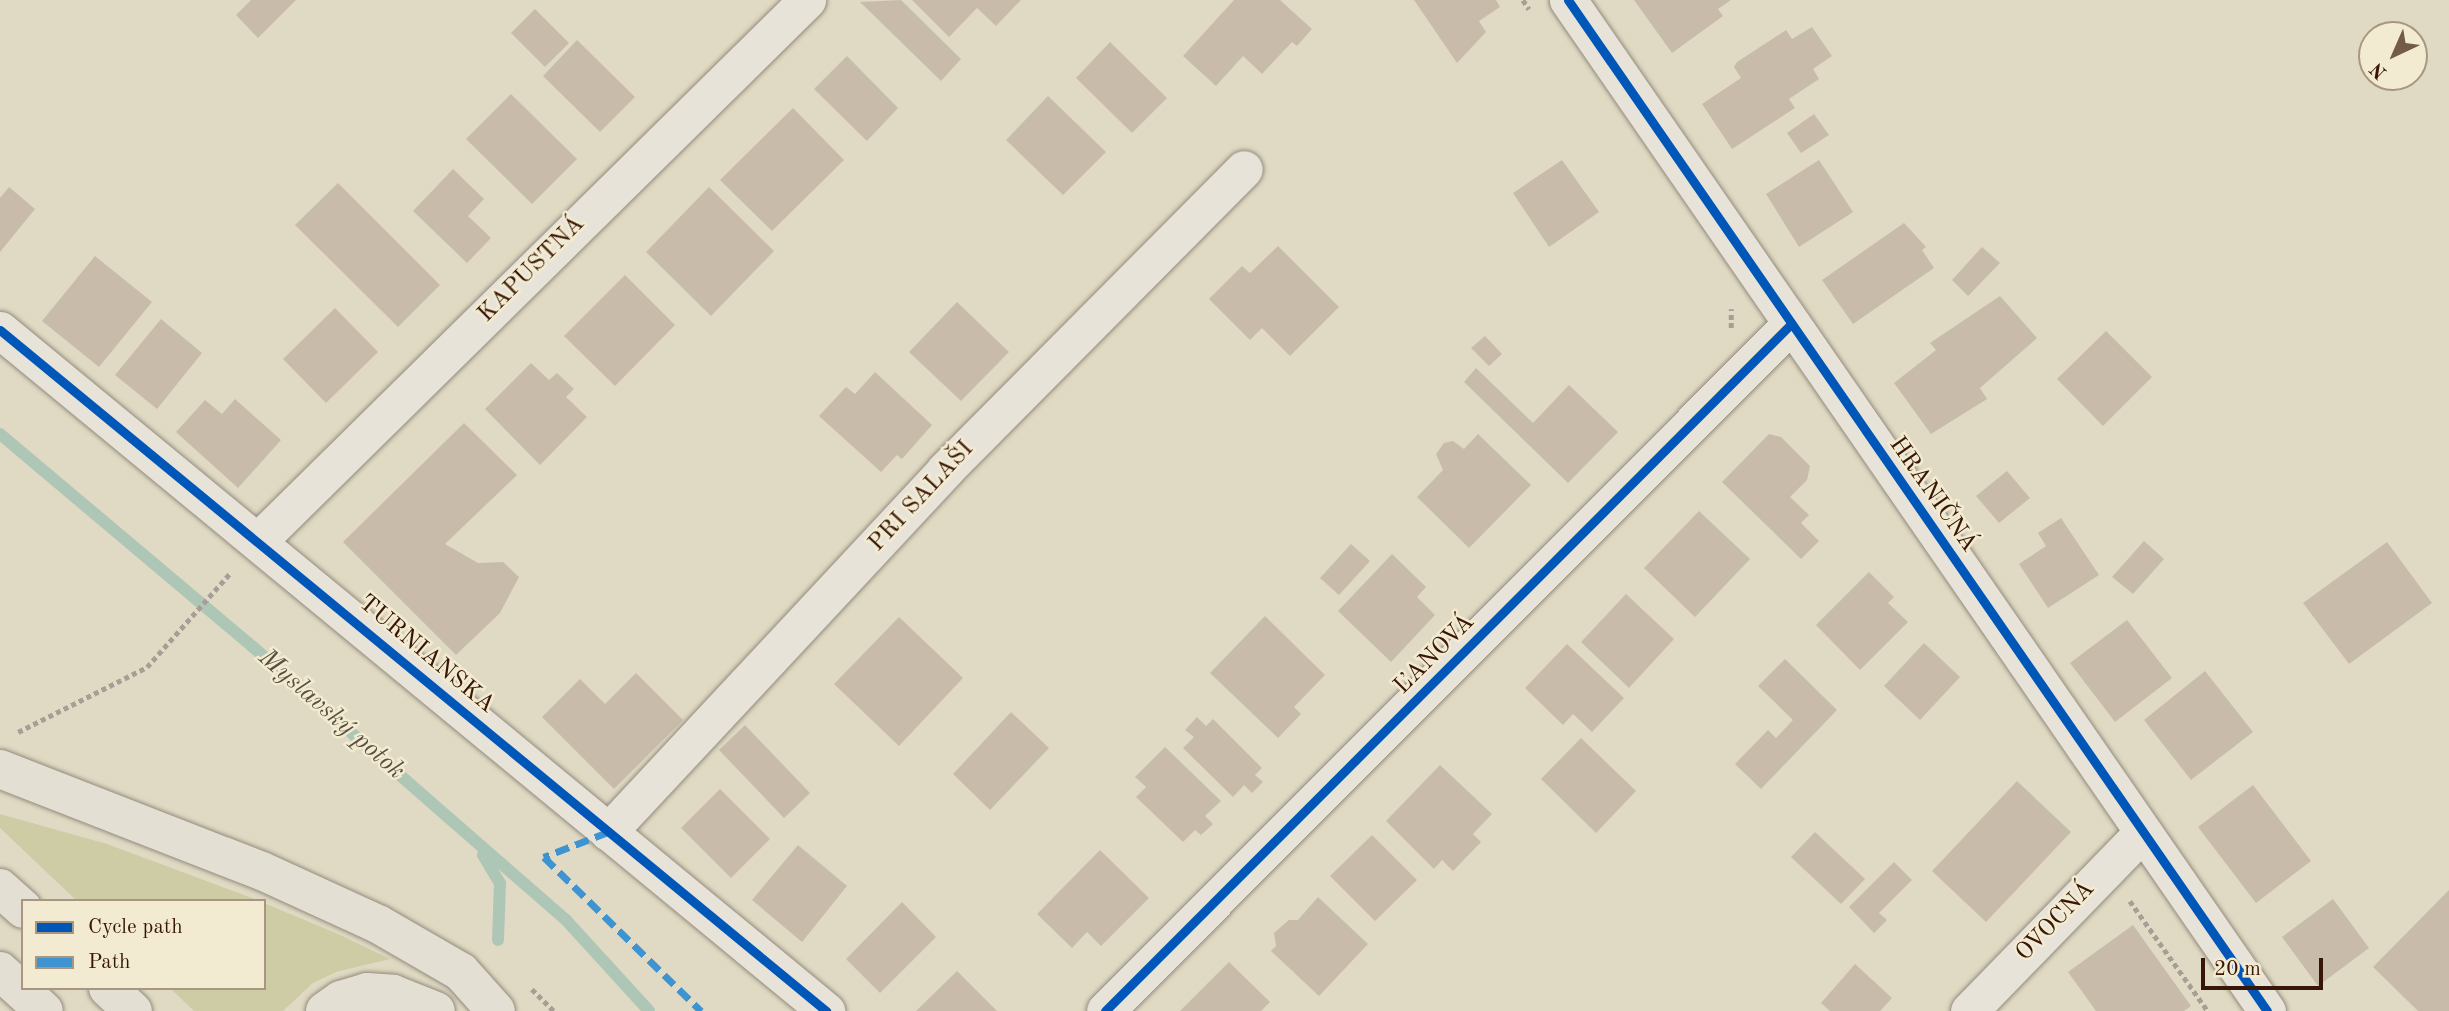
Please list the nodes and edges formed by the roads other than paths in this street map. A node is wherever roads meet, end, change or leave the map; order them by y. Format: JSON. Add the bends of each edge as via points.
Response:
{"nodes":[{"id":1,"x":807,"y":0,"type":"edge"},
{"id":2,"x":1568,"y":0,"type":"edge"},
{"id":3,"x":1244,"y":169,"type":"dead end"},
{"id":4,"x":1791,"y":324,"type":"junction"},
{"id":5,"x":0,"y":330,"type":"edge"},
{"id":6,"x":247,"y":553,"type":"junction"},
{"id":7,"x":6,"y":752,"type":"edge"},
{"id":8,"x":608,"y":832,"type":"junction"},
{"id":9,"x":2142,"y":833,"type":"junction"},
{"id":10,"x":0,"y":888,"type":"edge"},
{"id":11,"x":21,"y":907,"type":"edge"},
{"id":12,"x":0,"y":971,"type":"edge"},
{"id":13,"x":110,"y":990,"type":"edge"},
{"id":14,"x":44,"y":1011,"type":"edge"},
{"id":15,"x":133,"y":1011,"type":"edge"},
{"id":16,"x":325,"y":1011,"type":"edge"},
{"id":17,"x":436,"y":1011,"type":"edge"},
{"id":18,"x":496,"y":1011,"type":"edge"},
{"id":19,"x":827,"y":1011,"type":"edge"},
{"id":20,"x":1105,"y":1011,"type":"edge"},
{"id":21,"x":1969,"y":1011,"type":"edge"},
{"id":22,"x":2267,"y":1011,"type":"edge"}],
"edges":[{"from":1,"to":6,"type":"street","name":"KAPUSTNÁ"},
{"from":2,"to":4,"type":"street","name":"HRANIČNÁ"},
{"from":3,"to":8,"type":"street","name":"PRI SALAŠI","via":[[945,470]]},
{"from":4,"to":9,"type":"street","name":"HRANIČNÁ"},
{"from":4,"to":20,"type":"street","name":"ĽANOVÁ"},
{"from":5,"to":6,"type":"street","name":"TURNIANSKA"},
{"from":6,"to":8,"type":"street","name":"TURNIANSKA"},
{"from":7,"to":18,"type":"highway","via":[[378,923],[461,972]]},
{"from":8,"to":19,"type":"street","name":"TURNIANSKA"},
{"from":9,"to":21,"type":"street","name":"OVOCNÁ"},
{"from":9,"to":22,"type":"street","name":"HRANIČNÁ"},
{"from":10,"to":11,"type":"highway"},
{"from":12,"to":14,"type":"highway"},
{"from":13,"to":15,"type":"highway"},
{"from":16,"to":17,"type":"highway","via":[[367,992],[393,993]]}]}
